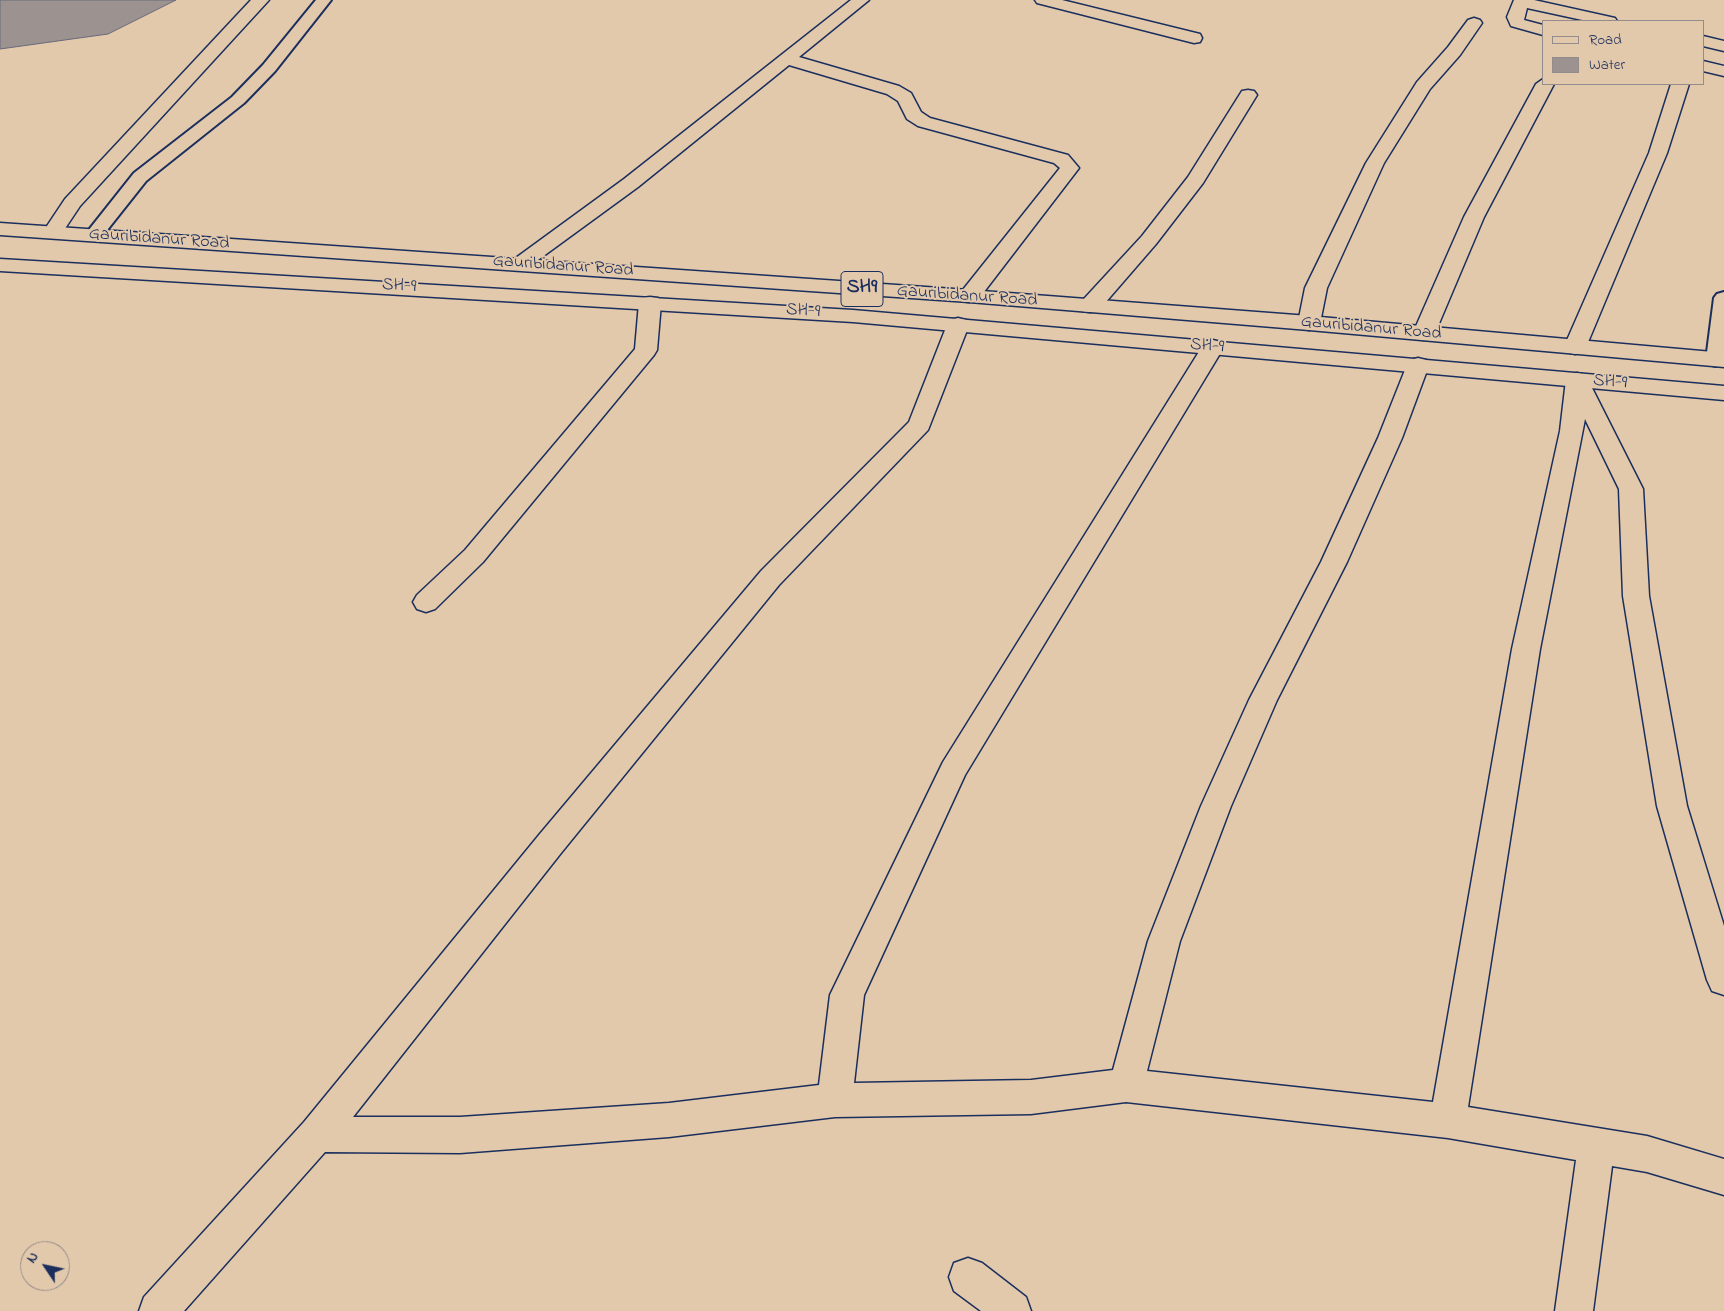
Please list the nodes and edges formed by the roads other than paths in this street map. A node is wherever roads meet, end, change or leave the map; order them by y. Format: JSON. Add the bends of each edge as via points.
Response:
{"nodes":[{"id":1,"x":261,"y":0,"type":"edge"},
{"id":2,"x":324,"y":0,"type":"edge"},
{"id":3,"x":861,"y":0,"type":"edge"},
{"id":4,"x":1043,"y":0,"type":"edge"},
{"id":5,"x":1521,"y":1,"type":"edge"},
{"id":6,"x":1605,"y":20,"type":"edge"},
{"id":7,"x":1474,"y":23,"type":"dead end"},
{"id":8,"x":1542,"y":30,"type":"edge"},
{"id":9,"x":1194,"y":38,"type":"dead end"},
{"id":10,"x":1704,"y":41,"type":"edge"},
{"id":11,"x":1724,"y":46,"type":"edge"},
{"id":12,"x":786,"y":60,"type":"junction"},
{"id":13,"x":1704,"y":66,"type":"edge"},
{"id":14,"x":1724,"y":71,"type":"edge"},
{"id":15,"x":1544,"y":85,"type":"edge"},
{"id":16,"x":1680,"y":85,"type":"edge"},
{"id":17,"x":1248,"y":95,"type":"dead end"},
{"id":18,"x":0,"y":229,"type":"edge"},
{"id":19,"x":53,"y":232,"type":"junction"},
{"id":20,"x":94,"y":235,"type":"junction"},
{"id":21,"x":121,"y":237,"type":"junction"},
{"id":22,"x":520,"y":264,"type":"junction"},
{"id":23,"x":0,"y":265,"type":"edge"},
{"id":24,"x":95,"y":270,"type":"junction"},
{"id":25,"x":1724,"y":298,"type":"edge"},
{"id":26,"x":650,"y":303,"type":"junction"},
{"id":27,"x":1090,"y":306,"type":"junction"},
{"id":28,"x":964,"y":310,"type":"junction"},
{"id":29,"x":1309,"y":323,"type":"junction"},
{"id":30,"x":1424,"y":333,"type":"junction"},
{"id":31,"x":1213,"y":347,"type":"junction"},
{"id":32,"x":1575,"y":347,"type":"junction"},
{"id":33,"x":1720,"y":360,"type":"edge"},
{"id":34,"x":1418,"y":365,"type":"junction"},
{"id":35,"x":1576,"y":380,"type":"junction"},
{"id":36,"x":1722,"y":396,"type":"edge"},
{"id":37,"x":426,"y":602,"type":"dead end"},
{"id":38,"x":1724,"y":980,"type":"edge"},
{"id":39,"x":1126,"y":1085,"type":"junction"},
{"id":40,"x":836,"y":1100,"type":"junction"},
{"id":41,"x":1448,"y":1122,"type":"junction"},
{"id":42,"x":317,"y":1134,"type":"junction"},
{"id":43,"x":1596,"y":1146,"type":"junction"},
{"id":44,"x":1724,"y":1177,"type":"edge"},
{"id":45,"x":968,"y":1277,"type":"dead end"},
{"id":46,"x":158,"y":1311,"type":"edge"},
{"id":47,"x":1012,"y":1311,"type":"edge"},
{"id":48,"x":1574,"y":1311,"type":"edge"}],
"edges":[{"from":1,"to":19,"type":"street","via":[[72,203]]},
{"from":2,"to":20,"type":"lane","via":[[251,87],[140,177]]},
{"from":3,"to":12,"type":"street"},
{"from":4,"to":9,"type":"street"},
{"from":5,"to":6,"type":"street"},
{"from":5,"to":8,"type":"street","via":[[1516,17],[1518,23]]},
{"from":7,"to":29,"type":"street","via":[[1423,86],[1375,163],[1316,288]]},
{"from":10,"to":11,"type":"street"},
{"from":12,"to":22,"type":"street","via":[[631,183]]},
{"from":12,"to":28,"type":"street","via":[[893,90],[905,97],[912,115],[924,122],[1061,159],[1070,168]]},
{"from":13,"to":14,"type":"street"},
{"from":15,"to":30,"type":"street","via":[[1474,217]]},
{"from":16,"to":32,"type":"street","via":[[1658,153]]},
{"from":17,"to":27,"type":"street","via":[[1196,179],[1149,240]]},
{"from":18,"to":19,"type":"street","name":"Gauribidanur Road","number":"SH9"},
{"from":19,"to":20,"type":"street","name":"Gauribidanur Road","number":"SH9"},
{"from":20,"to":21,"type":"street","name":"Gauribidanur Road","number":"SH9"},
{"from":21,"to":22,"type":"street","name":"Gauribidanur Road","number":"SH9"},
{"from":21,"to":24,"type":"street"},
{"from":22,"to":28,"type":"street","name":"Gauribidanur Road","number":"SH9"},
{"from":23,"to":24,"type":"street","name":"SH-9","number":"SH9"},
{"from":24,"to":26,"type":"street","name":"SH-9","number":"SH9"},
{"from":25,"to":33,"type":"lane"},
{"from":26,"to":28,"type":"street","name":"SH-9","number":"SH9"},
{"from":26,"to":37,"type":"street","via":[[646,350],[474,556]]},
{"from":27,"to":28,"type":"street","name":"Gauribidanur Road","number":"SH9"},
{"from":27,"to":29,"type":"street","name":"Gauribidanur Road","number":"SH9"},
{"from":28,"to":31,"type":"street","name":"SH-9","number":"SH9"},
{"from":28,"to":42,"type":"street","via":[[920,425],[770,578],[550,844]]},
{"from":29,"to":30,"type":"street","name":"Gauribidanur Road","number":"SH9"},
{"from":30,"to":32,"type":"street","name":"Gauribidanur Road","number":"SH9"},
{"from":31,"to":34,"type":"street","name":"SH-9","number":"SH9"},
{"from":31,"to":40,"type":"street","via":[[954,770],[847,995]]},
{"from":32,"to":33,"type":"street","name":"Gauribidanur Road","number":"SH9"},
{"from":34,"to":35,"type":"street","name":"SH-9","number":"SH9"},
{"from":34,"to":39,"type":"street","via":[[1390,438],[1334,562],[1263,700],[1216,806],[1164,941]]},
{"from":35,"to":36,"type":"street","name":"SH-9","number":"SH9"},
{"from":35,"to":38,"type":"street","via":[[1631,489],[1636,596],[1672,806]]},
{"from":35,"to":41,"type":"street","via":[[1572,431],[1526,649]]},
{"from":39,"to":40,"type":"street","via":[[1031,1097]]},
{"from":39,"to":41,"type":"street"},
{"from":40,"to":42,"type":"street","via":[[669,1120],[470,1134]]},
{"from":41,"to":43,"type":"street"},
{"from":42,"to":46,"type":"street"},
{"from":43,"to":44,"type":"street","via":[[1646,1154]]},
{"from":43,"to":48,"type":"street"},
{"from":45,"to":47,"type":"street"}]}
